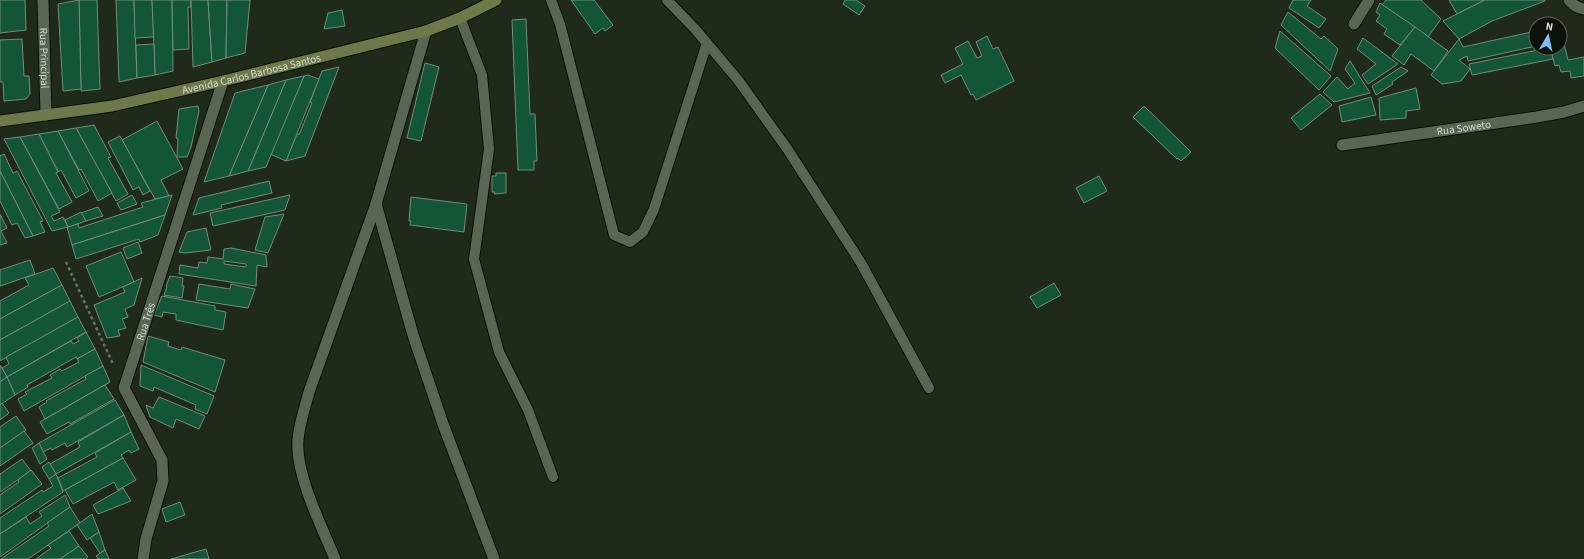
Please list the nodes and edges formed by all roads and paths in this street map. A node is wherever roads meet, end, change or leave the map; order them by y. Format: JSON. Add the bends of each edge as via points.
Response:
{"nodes":[{"id":1,"x":43,"y":0,"type":"edge"},
{"id":2,"x":496,"y":0,"type":"edge"},
{"id":3,"x":551,"y":0,"type":"edge"},
{"id":4,"x":667,"y":0,"type":"edge"},
{"id":5,"x":1369,"y":0,"type":"edge"},
{"id":6,"x":1569,"y":0,"type":"edge"},
{"id":7,"x":1584,"y":9,"type":"edge"},
{"id":8,"x":460,"y":18,"type":"junction"},
{"id":9,"x":1354,"y":24,"type":"dead end"},
{"id":10,"x":426,"y":31,"type":"junction"},
{"id":11,"x":707,"y":43,"type":"junction"},
{"id":12,"x":224,"y":81,"type":"junction"},
{"id":13,"x":1584,"y":106,"type":"edge"},
{"id":14,"x":46,"y":115,"type":"junction"},
{"id":15,"x":0,"y":121,"type":"edge"},
{"id":16,"x":1342,"y":145,"type":"dead end"},
{"id":17,"x":376,"y":204,"type":"junction"},
{"id":18,"x":66,"y":262,"type":"dead end"},
{"id":19,"x":124,"y":388,"type":"junction"},
{"id":20,"x":929,"y":388,"type":"dead end"},
{"id":21,"x":554,"y":477,"type":"dead end"},
{"id":22,"x":143,"y":559,"type":"edge"},
{"id":23,"x":335,"y":559,"type":"edge"},
{"id":24,"x":494,"y":559,"type":"edge"}],
"edges":[{"from":1,"to":14,"type":"street","name":"Rua Principal"},
{"from":2,"to":8,"type":"main road","name":"Avenida Carlos Barbosa Santos"},
{"from":3,"to":11,"type":"lane","via":[[560,24],[614,235],[630,242],[643,232],[654,209]]},
{"from":4,"to":11,"type":"lane"},
{"from":5,"to":9,"type":"street"},
{"from":6,"to":7,"type":"street","via":[[1573,5]]},
{"from":8,"to":10,"type":"main road","name":"Avenida Carlos Barbosa Santos"},
{"from":8,"to":21,"type":"lane","via":[[482,75],[488,149],[474,258],[499,352],[528,410]]},
{"from":10,"to":12,"type":"main road","name":"Avenida Carlos Barbosa Santos"},
{"from":10,"to":17,"type":"street"},
{"from":11,"to":20,"type":"lane","via":[[738,80],[788,150],[861,263]]},
{"from":12,"to":14,"type":"main road","name":"Avenida Carlos Barbosa Santos","via":[[112,106]]},
{"from":12,"to":19,"type":"street","name":"Rua Três"},
{"from":13,"to":16,"type":"street","name":"Rua Soweto","via":[[1537,118]]},
{"from":14,"to":15,"type":"main road","name":"Avenida Carlos Barbosa Santos"},
{"from":17,"to":23,"type":"street","via":[[309,392],[298,440],[299,460],[306,485]]},
{"from":17,"to":24,"type":"street","via":[[420,356]]},
{"from":18,"to":19,"type":"path"},
{"from":19,"to":22,"type":"street","via":[[162,460],[164,472]]}]}
